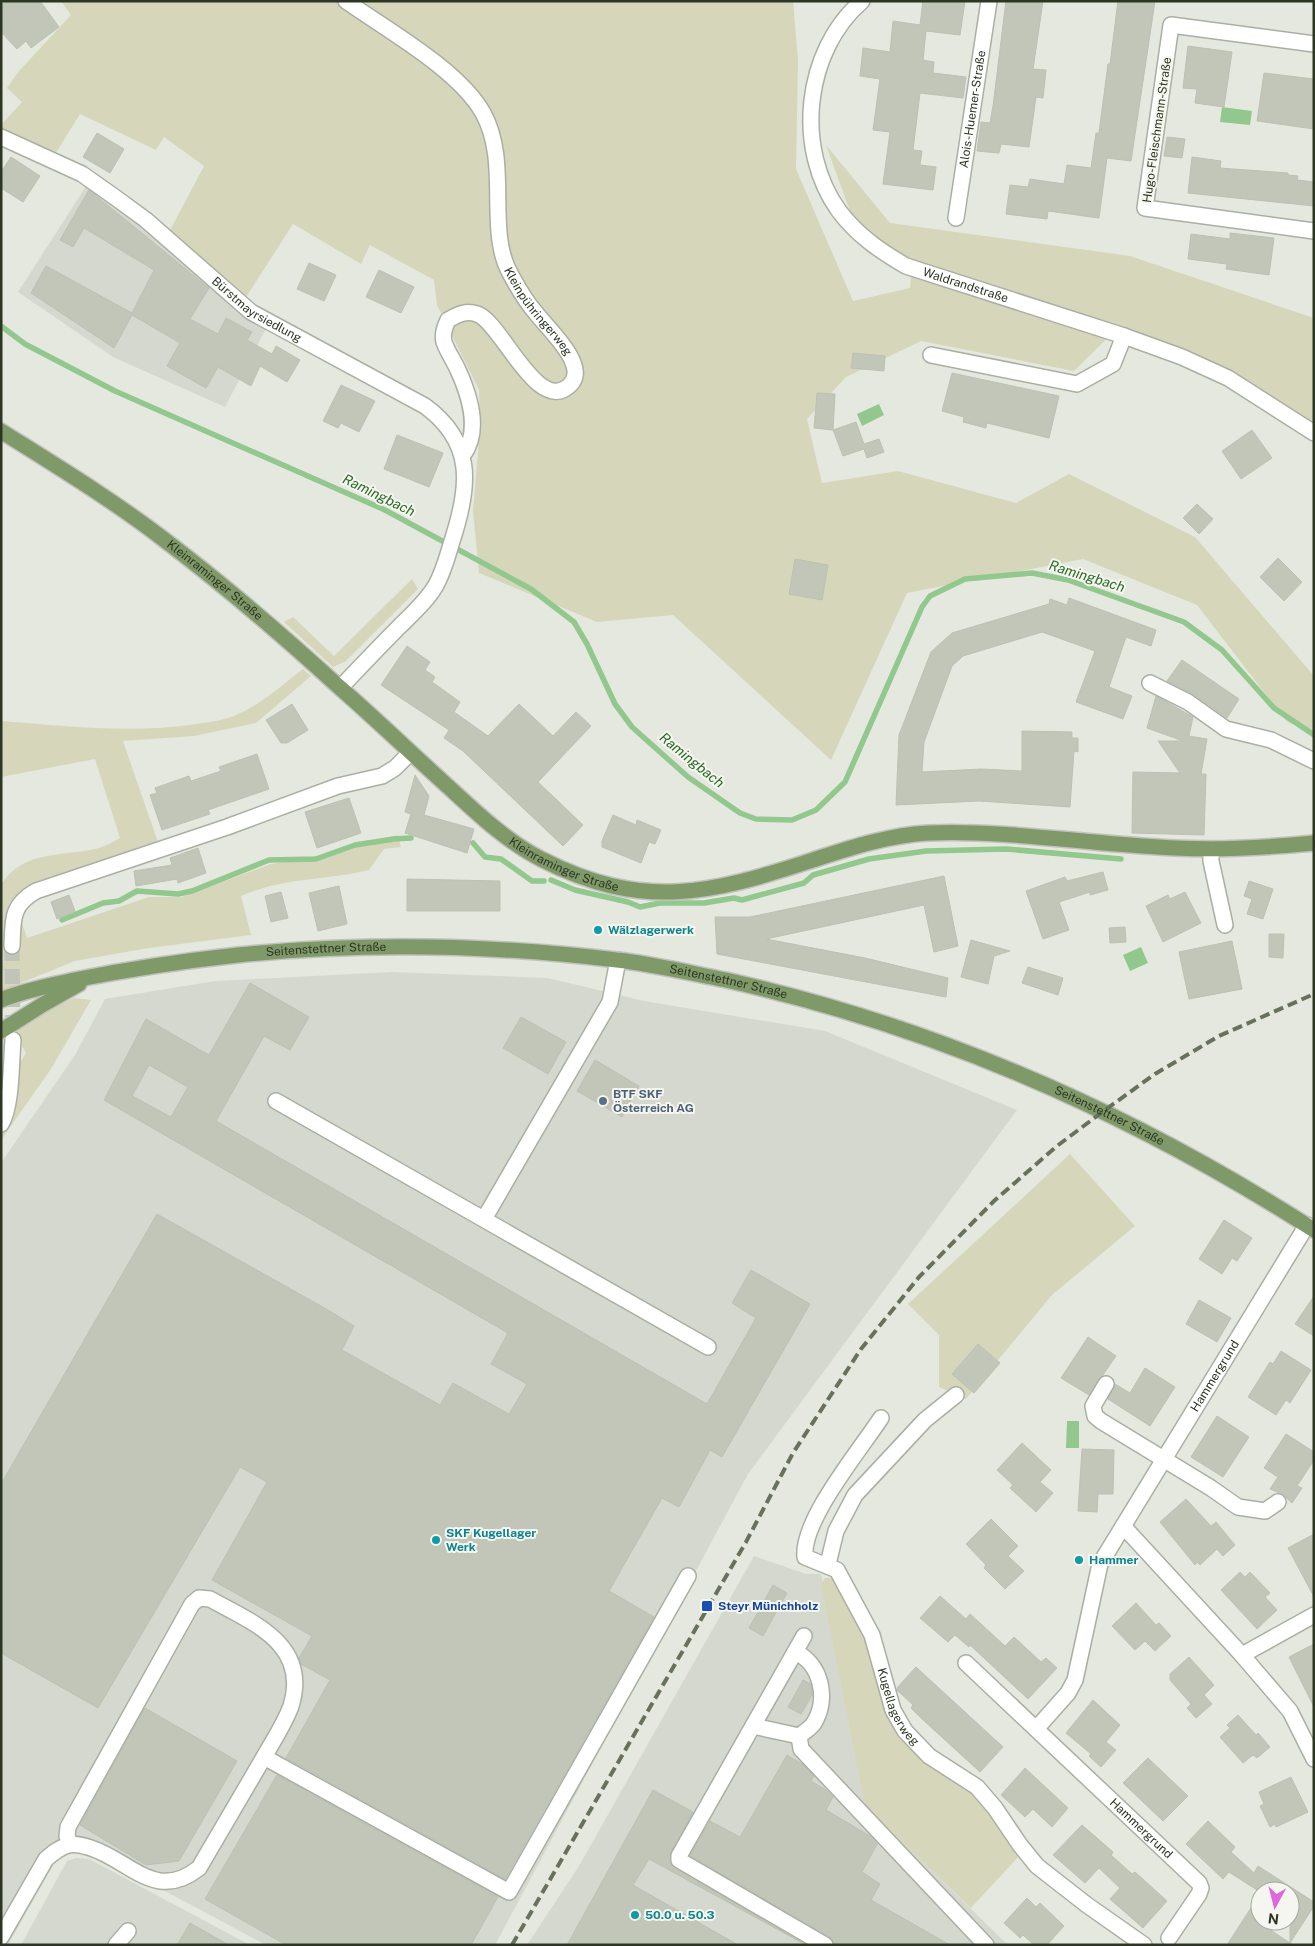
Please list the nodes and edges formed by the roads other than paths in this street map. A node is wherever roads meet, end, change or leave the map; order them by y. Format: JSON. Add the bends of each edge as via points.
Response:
{"nodes":[{"id":1,"x":346,"y":1,"type":"edge"},
{"id":2,"x":862,"y":1,"type":"edge"},
{"id":3,"x":989,"y":1,"type":"edge"},
{"id":4,"x":1314,"y":44,"type":"edge"},
{"id":5,"x":1,"y":137,"type":"edge"},
{"id":6,"x":956,"y":218,"type":"dead end"},
{"id":7,"x":1314,"y":231,"type":"edge"},
{"id":8,"x":1124,"y":336,"type":"junction"},
{"id":9,"x":931,"y":355,"type":"dead end"},
{"id":10,"x":1,"y":431,"type":"edge"},
{"id":11,"x":1314,"y":433,"type":"edge"},
{"id":12,"x":463,"y":455,"type":"junction"},
{"id":13,"x":1150,"y":683,"type":"dead end"},
{"id":14,"x":341,"y":687,"type":"junction"},
{"id":15,"x":410,"y":753,"type":"junction"},
{"id":16,"x":1314,"y":761,"type":"edge"},
{"id":17,"x":1314,"y":842,"type":"edge"},
{"id":18,"x":1212,"y":850,"type":"junction"},
{"id":19,"x":1225,"y":925,"type":"dead end"},
{"id":20,"x":12,"y":946,"type":"tunnel mouth"},
{"id":21,"x":618,"y":960,"type":"junction"},
{"id":22,"x":93,"y":976,"type":"junction"},
{"id":23,"x":1,"y":1000,"type":"edge"},
{"id":24,"x":7,"y":1036,"type":"edge"},
{"id":25,"x":276,"y":1101,"type":"dead end"},
{"id":26,"x":1,"y":1124,"type":"edge"},
{"id":27,"x":484,"y":1220,"type":"junction"},
{"id":28,"x":1310,"y":1227,"type":"edge"},
{"id":29,"x":708,"y":1347,"type":"dead end"},
{"id":30,"x":1106,"y":1384,"type":"dead end"},
{"id":31,"x":956,"y":1395,"type":"dead end"},
{"id":32,"x":881,"y":1418,"type":"dead end"},
{"id":33,"x":1164,"y":1460,"type":"junction"},
{"id":34,"x":1278,"y":1502,"type":"dead end"},
{"id":35,"x":1123,"y":1526,"type":"junction"},
{"id":36,"x":828,"y":1564,"type":"junction"},
{"id":37,"x":688,"y":1576,"type":"dead end"},
{"id":38,"x":1314,"y":1615,"type":"edge"},
{"id":39,"x":804,"y":1636,"type":"dead end"},
{"id":40,"x":795,"y":1652,"type":"junction"},
{"id":41,"x":1242,"y":1654,"type":"junction"},
{"id":42,"x":966,"y":1663,"type":"dead end"},
{"id":43,"x":753,"y":1726,"type":"junction"},
{"id":44,"x":1036,"y":1729,"type":"junction"},
{"id":45,"x":800,"y":1736,"type":"junction"},
{"id":46,"x":264,"y":1757,"type":"junction"},
{"id":47,"x":1314,"y":1759,"type":"edge"},
{"id":48,"x":70,"y":1844,"type":"junction"},
{"id":49,"x":128,"y":1931,"type":"dead end"},
{"id":50,"x":1,"y":1937,"type":"edge"},
{"id":51,"x":1169,"y":1938,"type":"dead end"},
{"id":52,"x":116,"y":1945,"type":"edge"},
{"id":53,"x":825,"y":1945,"type":"edge"},
{"id":54,"x":986,"y":1945,"type":"edge"},
{"id":55,"x":1144,"y":1945,"type":"edge"}],
"edges":[{"from":1,"to":12,"type":"street","name":"Kleinpühringerweg","via":[[454,78],[483,112],[493,134],[497,155],[502,251],[510,273],[534,311],[569,352],[575,366],[570,385],[562,390],[548,390],[536,383],[489,322],[479,314],[468,312],[448,320],[444,341],[469,395],[470,438]]},
{"from":2,"to":8,"type":"street","name":"Waldrandstraße","via":[[840,25],[826,49],[815,79],[811,103],[816,159],[838,209],[881,252],[906,266]]},
{"from":3,"to":6,"type":"street","name":"Alois-Huemer-Straße"},
{"from":4,"to":7,"type":"street","name":"Hugo-Fleischmann-Straße","via":[[1171,25],[1145,208]]},
{"from":5,"to":12,"type":"street","name":"Bürstmayrsiedlung","via":[[82,174],[146,220],[251,312],[425,406],[453,432]]},
{"from":8,"to":9,"type":"street","via":[[1113,364],[1077,384]]},
{"from":8,"to":11,"type":"street","name":"Waldrandstraße","via":[[1228,378]]},
{"from":10,"to":14,"type":"main road","name":"Kleinraminger Straße","via":[[158,534],[209,573]]},
{"from":12,"to":14,"type":"street","name":"Bürstmayrsiedlung","via":[[462,509],[436,585],[420,606]]},
{"from":13,"to":16,"type":"street","via":[[1188,702],[1226,729],[1271,740]]},
{"from":14,"to":15,"type":"main road","name":"Kleinraminger Straße"},
{"from":15,"to":18,"type":"main road","name":"Kleinraminger Straße","via":[[498,831],[538,858],[574,874],[623,889],[700,891],[750,881],[853,847],[922,834],[1004,833]]},
{"from":15,"to":20,"type":"street","via":[[382,776],[338,786],[36,891],[18,906],[13,919]]},
{"from":17,"to":18,"type":"main road"},
{"from":18,"to":19,"type":"street","via":[[1211,861]]},
{"from":21,"to":22,"type":"main road","name":"Seitenstettner Straße","via":[[418,947],[312,949],[191,960]]},
{"from":21,"to":27,"type":"street","via":[[610,1002]]},
{"from":21,"to":28,"type":"main road","name":"Seitenstettner Straße","via":[[777,991],[854,1012],[981,1056],[1088,1103],[1172,1146]]},
{"from":22,"to":23,"type":"main road","name":"Seitenstettner Straße","via":[[25,991]]},
{"from":22,"to":24,"type":"main road","name":"Seitenstettner Straße","via":[[42,1005]]},
{"from":24,"to":26,"type":"street","via":[[8,1105]]},
{"from":25,"to":27,"type":"street"},
{"from":27,"to":29,"type":"street"},
{"from":28,"to":33,"type":"street","name":"Hammergrund"},
{"from":30,"to":33,"type":"street","via":[[1093,1406],[1095,1416]]},
{"from":31,"to":36,"type":"street","via":[[925,1420],[855,1495],[836,1531]]},
{"from":32,"to":36,"type":"street","via":[[816,1512],[807,1534],[805,1557]]},
{"from":33,"to":34,"type":"street","via":[[1238,1507],[1266,1511]]},
{"from":33,"to":35,"type":"street","name":"Hammergrund"},
{"from":35,"to":41,"type":"street"},
{"from":35,"to":44,"type":"street","name":"Hammergrund","via":[[1100,1564],[1092,1589],[1075,1680],[1068,1693]]},
{"from":36,"to":55,"type":"street","name":"Kugellagerweg","via":[[837,1570],[872,1635],[892,1710],[905,1731],[929,1756],[977,1788],[1037,1866]]},
{"from":37,"to":46,"type":"street","via":[[509,1892]]},
{"from":38,"to":41,"type":"street"},
{"from":39,"to":40,"type":"street"},
{"from":40,"to":43,"type":"street"},
{"from":40,"to":45,"type":"street","via":[[806,1657],[819,1677],[823,1703],[814,1724]]},
{"from":41,"to":47,"type":"street","via":[[1290,1711]]},
{"from":42,"to":44,"type":"street","name":"Hammergrund"},
{"from":43,"to":45,"type":"street"},
{"from":43,"to":53,"type":"street","via":[[679,1860]]},
{"from":44,"to":51,"type":"street","name":"Hammergrund","via":[[1199,1883],[1199,1894]]},
{"from":45,"to":54,"type":"street","via":[[801,1750]]},
{"from":46,"to":48,"type":"street","via":[[198,1868],[177,1881],[154,1881],[98,1850]]},
{"from":46,"to":48,"type":"street","via":[[291,1707],[293,1670],[286,1650],[268,1631],[210,1599],[199,1598],[192,1604],[68,1827]]},
{"from":48,"to":50,"type":"street","via":[[46,1859]]},
{"from":49,"to":52,"type":"street"}]}
